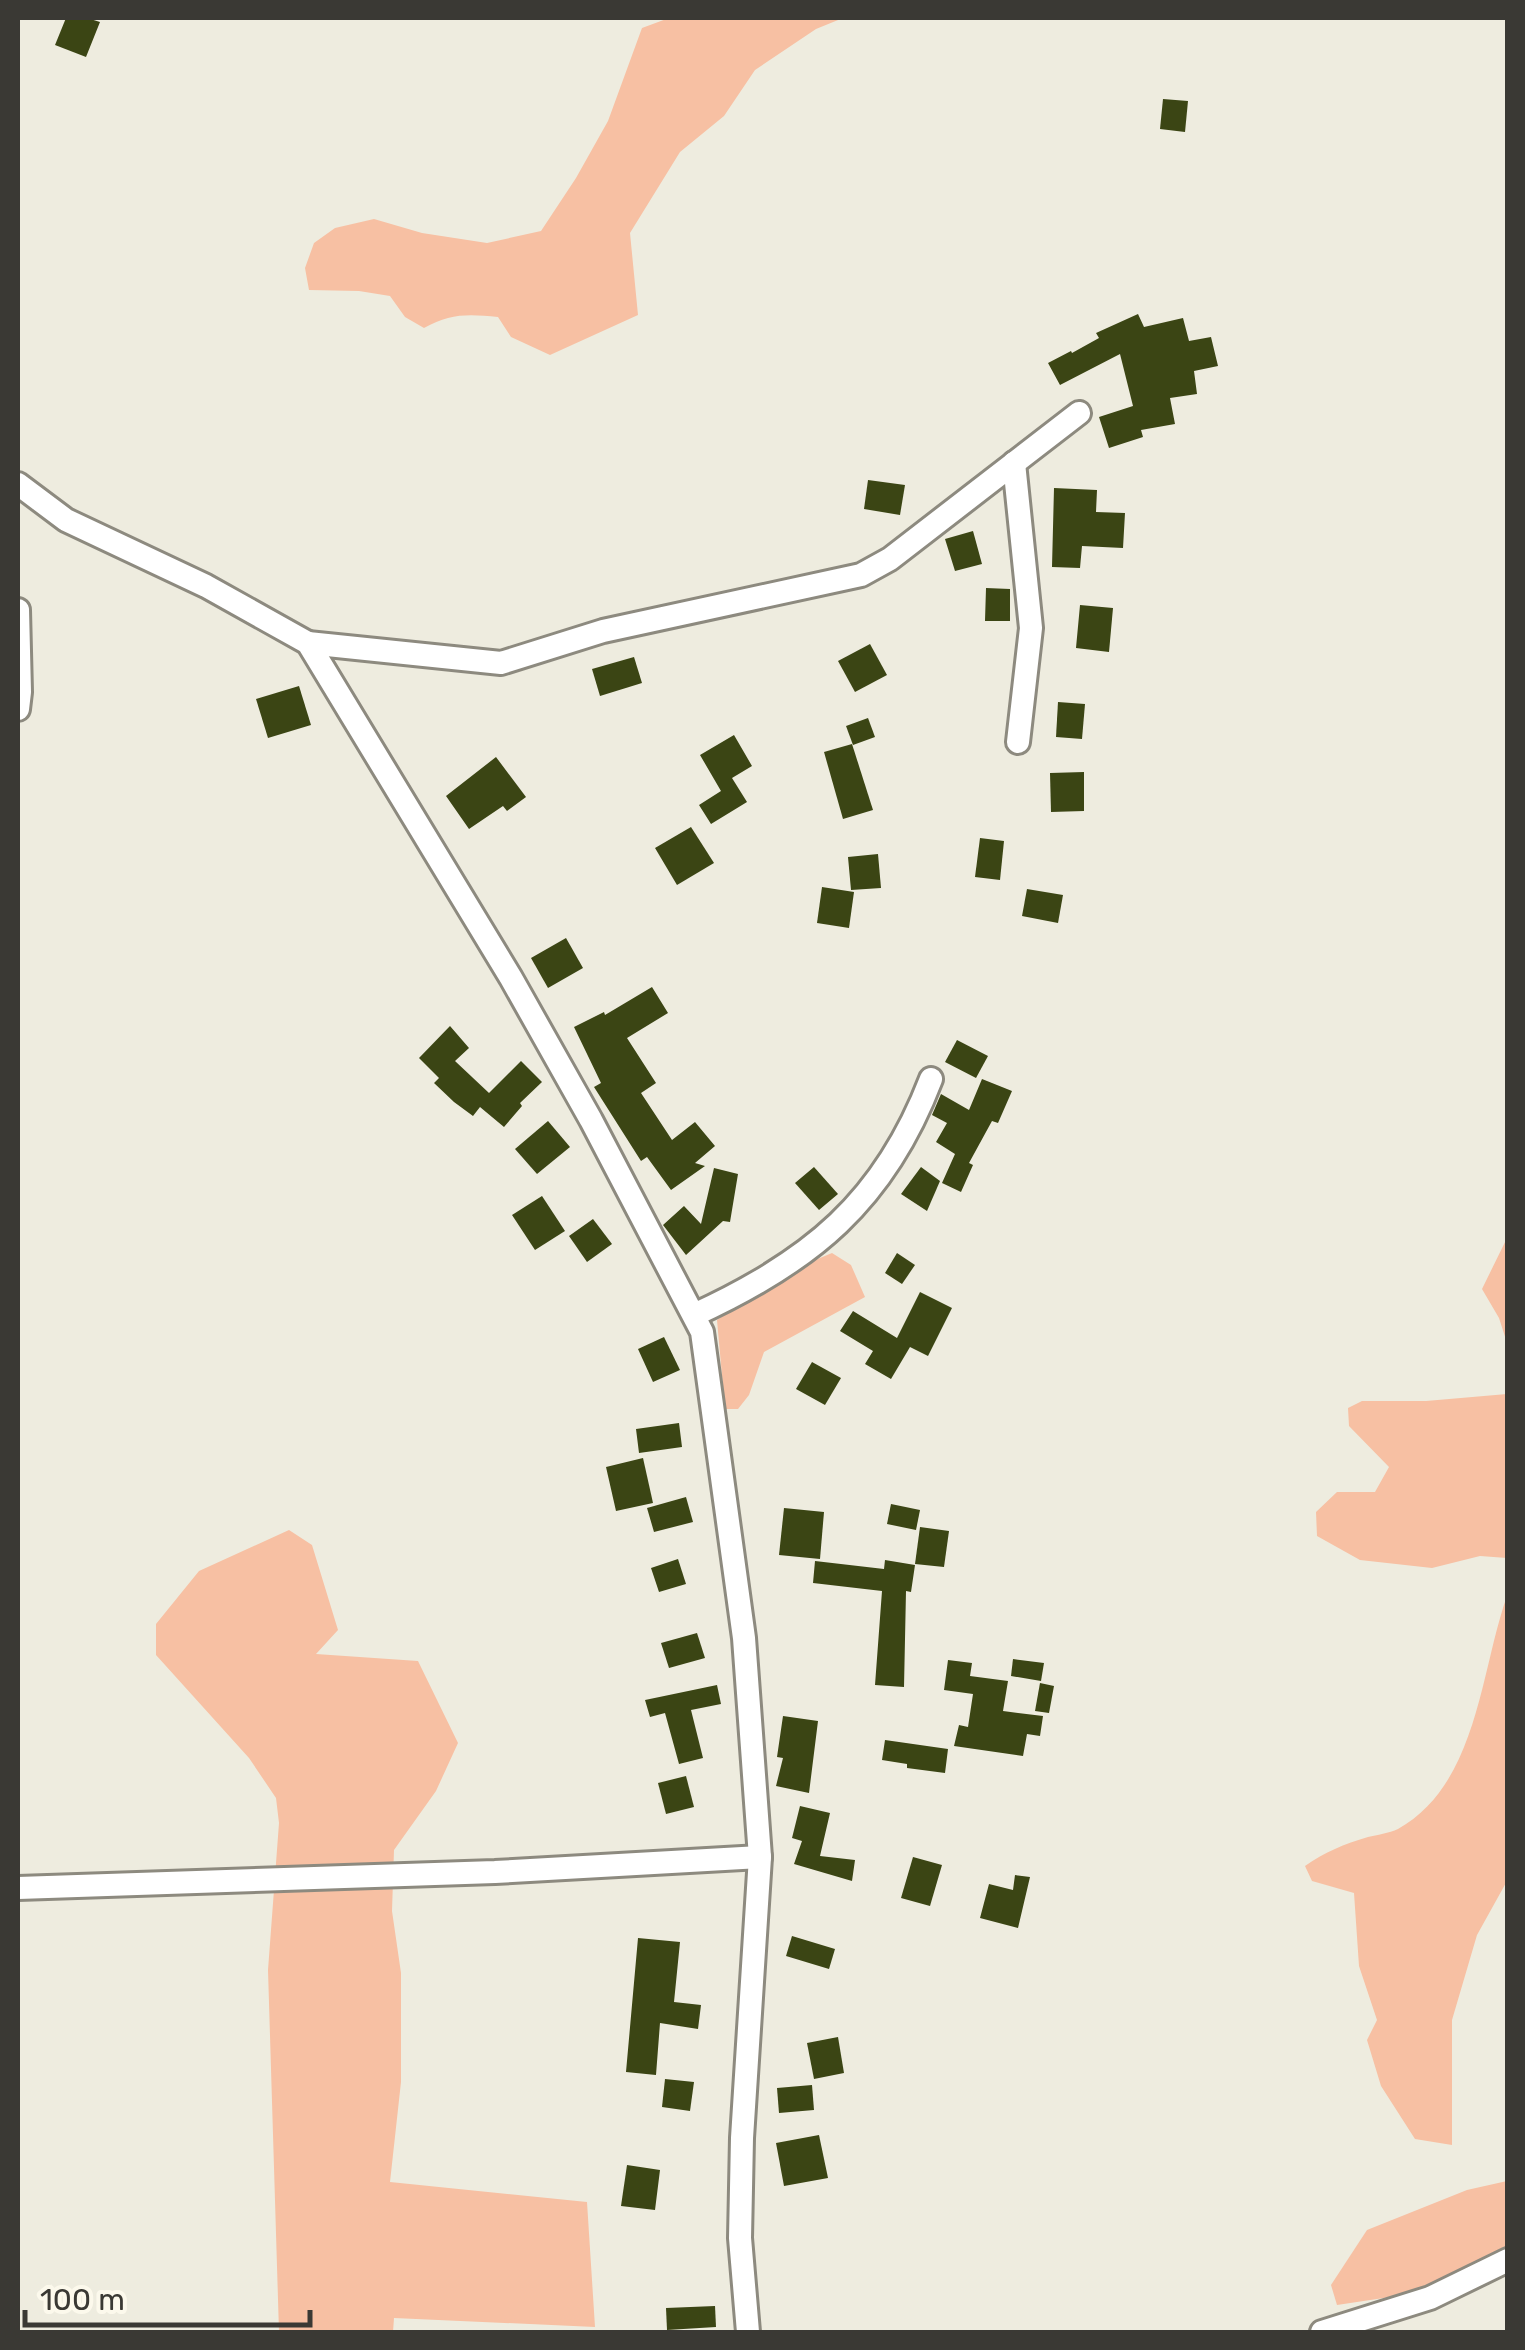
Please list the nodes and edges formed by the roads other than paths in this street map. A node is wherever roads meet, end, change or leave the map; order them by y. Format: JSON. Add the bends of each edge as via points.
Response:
{"nodes":[{"id":1,"x":1080,"y":413,"type":"dead end"},
{"id":2,"x":1014,"y":463,"type":"junction"},
{"id":3,"x":18,"y":484,"type":"edge"},
{"id":4,"x":18,"y":610,"type":"edge"},
{"id":5,"x":308,"y":643,"type":"junction"},
{"id":6,"x":18,"y":709,"type":"edge"},
{"id":7,"x":1018,"y":742,"type":"dead end"},
{"id":8,"x":931,"y":1080,"type":"dead end"},
{"id":9,"x":694,"y":1315,"type":"junction"},
{"id":10,"x":760,"y":1857,"type":"junction"},
{"id":11,"x":18,"y":1888,"type":"edge"},
{"id":12,"x":1508,"y":2260,"type":"edge"},
{"id":13,"x":748,"y":2332,"type":"edge"},
{"id":14,"x":1323,"y":2332,"type":"edge"}],
"edges":[{"from":1,"to":2,"type":"street"},
{"from":2,"to":5,"type":"street","via":[[890,559],[843,580],[587,635],[512,662]]},
{"from":2,"to":7,"type":"street","via":[[1031,628]]},
{"from":3,"to":5,"type":"street","via":[[66,520]]},
{"from":4,"to":6,"type":"street"},
{"from":5,"to":9,"type":"street","via":[[511,978]]},
{"from":8,"to":9,"type":"street","via":[[893,1159],[818,1244],[770,1278]]},
{"from":9,"to":10,"type":"street","via":[[706,1350],[744,1638]]},
{"from":10,"to":11,"type":"street"},
{"from":10,"to":13,"type":"street","via":[[742,2155]]},
{"from":12,"to":14,"type":"street","via":[[1430,2298]]}]}
